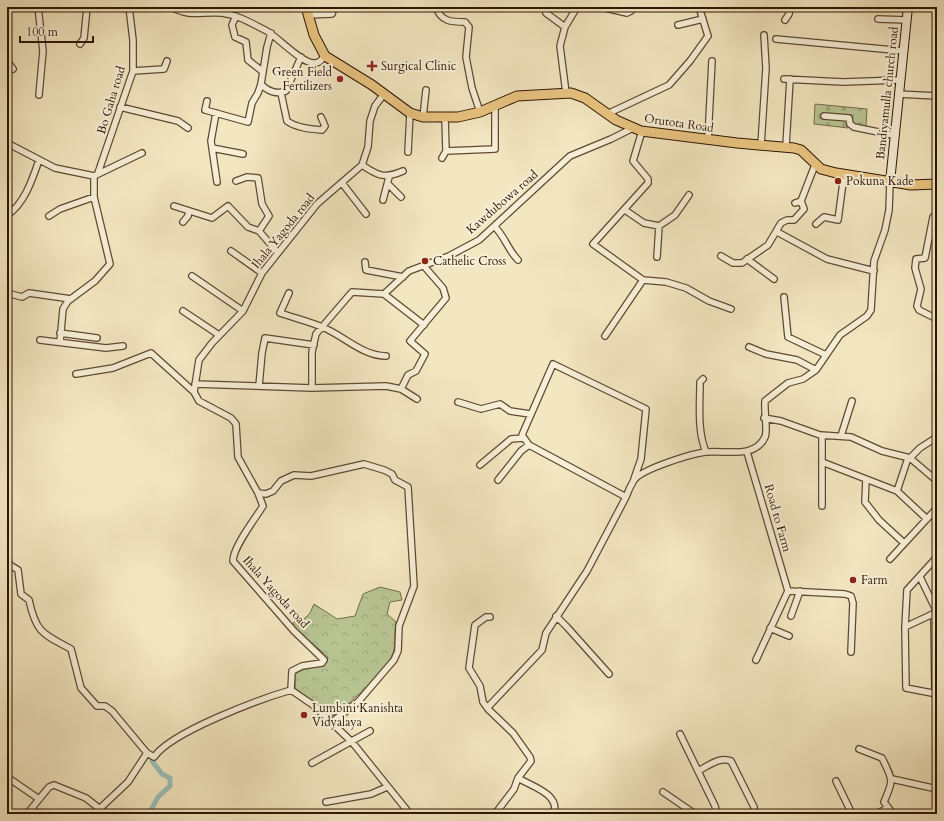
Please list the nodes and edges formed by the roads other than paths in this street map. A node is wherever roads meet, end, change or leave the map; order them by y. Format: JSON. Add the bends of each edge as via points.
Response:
{"nodes":[{"id":1,"x":38,"y":7,"type":"edge"},
{"id":2,"x":87,"y":7,"type":"edge"},
{"id":3,"x":129,"y":7,"type":"edge"},
{"id":4,"x":172,"y":7,"type":"edge"},
{"id":5,"x":338,"y":7,"type":"edge"},
{"id":6,"x":436,"y":7,"type":"edge"},
{"id":7,"x":578,"y":7,"type":"edge"},
{"id":8,"x":601,"y":7,"type":"edge"},
{"id":9,"x":633,"y":7,"type":"edge"},
{"id":10,"x":699,"y":7,"type":"edge"},
{"id":11,"x":790,"y":7,"type":"edge"},
{"id":12,"x":908,"y":7,"type":"edge"},
{"id":13,"x":608,"y":8,"type":"edge"},
{"id":14,"x":306,"y":11,"type":"edge"},
{"id":15,"x":546,"y":13,"type":"dead end"},
{"id":16,"x":236,"y":16,"type":"junction"},
{"id":17,"x":703,"y":19,"type":"junction"},
{"id":18,"x":878,"y":19,"type":"dead end"},
{"id":19,"x":785,"y":20,"type":"dead end"},
{"id":20,"x":907,"y":20,"type":"junction"},
{"id":21,"x":678,"y":25,"type":"dead end"},
{"id":22,"x":565,"y":27,"type":"junction"},
{"id":23,"x":271,"y":34,"type":"junction"},
{"id":24,"x":764,"y":35,"type":"dead end"},
{"id":25,"x":776,"y":38,"type":"dead end"},
{"id":26,"x":80,"y":44,"type":"dead end"},
{"id":27,"x":904,"y":51,"type":"junction"},
{"id":28,"x":325,"y":56,"type":"junction"},
{"id":29,"x":301,"y":57,"type":"junction"},
{"id":30,"x":167,"y":61,"type":"dead end"},
{"id":31,"x":712,"y":61,"type":"dead end"},
{"id":32,"x":7,"y":62,"type":"edge"},
{"id":33,"x":13,"y":69,"type":"dead end"},
{"id":34,"x":133,"y":71,"type":"junction"},
{"id":35,"x":262,"y":71,"type":"junction"},
{"id":36,"x":899,"y":80,"type":"junction"},
{"id":37,"x":261,"y":84,"type":"junction"},
{"id":38,"x":426,"y":90,"type":"dead end"},
{"id":39,"x":281,"y":93,"type":"junction"},
{"id":40,"x":566,"y":93,"type":"junction"},
{"id":41,"x":384,"y":94,"type":"junction"},
{"id":42,"x":898,"y":94,"type":"junction"},
{"id":43,"x":39,"y":95,"type":"dead end"},
{"id":44,"x":937,"y":96,"type":"edge"},
{"id":45,"x":207,"y":101,"type":"dead end"},
{"id":46,"x":495,"y":105,"type":"junction"},
{"id":47,"x":120,"y":107,"type":"junction"},
{"id":48,"x":480,"y":112,"type":"junction"},
{"id":49,"x":216,"y":113,"type":"junction"},
{"id":50,"x":410,"y":113,"type":"junction"},
{"id":51,"x":607,"y":114,"type":"junction"},
{"id":52,"x":824,"y":116,"type":"dead end"},
{"id":53,"x":321,"y":117,"type":"dead end"},
{"id":54,"x":423,"y":117,"type":"junction"},
{"id":55,"x":445,"y":118,"type":"junction"},
{"id":56,"x":188,"y":128,"type":"dead end"},
{"id":57,"x":637,"y":129,"type":"junction"},
{"id":58,"x":894,"y":134,"type":"junction"},
{"id":59,"x":708,"y":139,"type":"junction"},
{"id":60,"x":9,"y":143,"type":"edge"},
{"id":61,"x":761,"y":146,"type":"junction"},
{"id":62,"x":786,"y":146,"type":"junction"},
{"id":63,"x":212,"y":148,"type":"junction"},
{"id":64,"x":7,"y":150,"type":"edge"},
{"id":65,"x":446,"y":151,"type":"junction"},
{"id":66,"x":408,"y":152,"type":"dead end"},
{"id":67,"x":142,"y":153,"type":"dead end"},
{"id":68,"x":243,"y":154,"type":"dead end"},
{"id":69,"x":442,"y":158,"type":"dead end"},
{"id":70,"x":39,"y":160,"type":"junction"},
{"id":71,"x":362,"y":165,"type":"junction"},
{"id":72,"x":814,"y":165,"type":"junction"},
{"id":73,"x":403,"y":171,"type":"dead end"},
{"id":74,"x":96,"y":175,"type":"junction"},
{"id":75,"x":844,"y":175,"type":"junction"},
{"id":76,"x":389,"y":177,"type":"junction"},
{"id":77,"x":236,"y":181,"type":"dead end"},
{"id":78,"x":217,"y":182,"type":"dead end"},
{"id":79,"x":890,"y":182,"type":"junction"},
{"id":80,"x":342,"y":183,"type":"junction"},
{"id":81,"x":388,"y":184,"type":"junction"},
{"id":82,"x":937,"y":184,"type":"edge"},
{"id":83,"x":689,"y":195,"type":"dead end"},
{"id":84,"x":94,"y":197,"type":"junction"},
{"id":85,"x":402,"y":197,"type":"dead end"},
{"id":86,"x":383,"y":200,"type":"dead end"},
{"id":87,"x":174,"y":206,"type":"dead end"},
{"id":88,"x":625,"y":210,"type":"junction"},
{"id":89,"x":189,"y":211,"type":"junction"},
{"id":90,"x":366,"y":214,"type":"dead end"},
{"id":91,"x":937,"y":214,"type":"edge"},
{"id":92,"x":7,"y":215,"type":"edge"},
{"id":93,"x":49,"y":216,"type":"dead end"},
{"id":94,"x":183,"y":222,"type":"dead end"},
{"id":95,"x":816,"y":224,"type":"dead end"},
{"id":96,"x":659,"y":226,"type":"junction"},
{"id":97,"x":495,"y":227,"type":"junction"},
{"id":98,"x":260,"y":231,"type":"junction"},
{"id":99,"x":779,"y":233,"type":"dead end"},
{"id":100,"x":231,"y":251,"type":"dead end"},
{"id":101,"x":278,"y":253,"type":"junction"},
{"id":102,"x":721,"y":256,"type":"dead end"},
{"id":103,"x":657,"y":257,"type":"dead end"},
{"id":104,"x":747,"y":259,"type":"junction"},
{"id":105,"x":518,"y":260,"type":"dead end"},
{"id":106,"x":365,"y":262,"type":"dead end"},
{"id":107,"x":423,"y":265,"type":"junction"},
{"id":108,"x":874,"y":271,"type":"junction"},
{"id":109,"x":262,"y":273,"type":"junction"},
{"id":110,"x":192,"y":276,"type":"dead end"},
{"id":111,"x":403,"y":276,"type":"junction"},
{"id":112,"x":774,"y":279,"type":"dead end"},
{"id":113,"x":643,"y":280,"type":"junction"},
{"id":114,"x":7,"y":293,"type":"edge"},
{"id":115,"x":289,"y":293,"type":"dead end"},
{"id":116,"x":384,"y":294,"type":"junction"},
{"id":117,"x":784,"y":297,"type":"dead end"},
{"id":118,"x":71,"y":299,"type":"junction"},
{"id":119,"x":731,"y":309,"type":"dead end"},
{"id":120,"x":183,"y":311,"type":"dead end"},
{"id":121,"x":243,"y":312,"type":"junction"},
{"id":122,"x":937,"y":319,"type":"edge"},
{"id":123,"x":424,"y":325,"type":"junction"},
{"id":124,"x":322,"y":327,"type":"junction"},
{"id":125,"x":60,"y":333,"type":"junction"},
{"id":126,"x":220,"y":335,"type":"junction"},
{"id":127,"x":605,"y":336,"type":"dead end"},
{"id":128,"x":97,"y":338,"type":"dead end"},
{"id":129,"x":40,"y":340,"type":"dead end"},
{"id":130,"x":60,"y":342,"type":"junction"},
{"id":131,"x":314,"y":345,"type":"junction"},
{"id":132,"x":123,"y":346,"type":"dead end"},
{"id":133,"x":749,"y":347,"type":"dead end"},
{"id":134,"x":826,"y":355,"type":"junction"},
{"id":135,"x":386,"y":356,"type":"dead end"},
{"id":136,"x":816,"y":370,"type":"junction"},
{"id":137,"x":76,"y":374,"type":"dead end"},
{"id":138,"x":703,"y":379,"type":"dead end"},
{"id":139,"x":195,"y":384,"type":"junction"},
{"id":140,"x":259,"y":386,"type":"junction"},
{"id":141,"x":312,"y":388,"type":"junction"},
{"id":142,"x":401,"y":389,"type":"junction"},
{"id":143,"x":194,"y":392,"type":"junction"},
{"id":144,"x":417,"y":400,"type":"dead end"},
{"id":145,"x":852,"y":401,"type":"dead end"},
{"id":146,"x":458,"y":402,"type":"dead end"},
{"id":147,"x":530,"y":414,"type":"junction"},
{"id":148,"x":764,"y":418,"type":"junction"},
{"id":149,"x":822,"y":435,"type":"junction"},
{"id":150,"x":842,"y":436,"type":"junction"},
{"id":151,"x":937,"y":437,"type":"edge"},
{"id":152,"x":523,"y":438,"type":"junction"},
{"id":153,"x":530,"y":444,"type":"junction"},
{"id":154,"x":706,"y":452,"type":"junction"},
{"id":155,"x":746,"y":452,"type":"junction"},
{"id":156,"x":909,"y":458,"type":"junction"},
{"id":157,"x":822,"y":462,"type":"junction"},
{"id":158,"x":480,"y":465,"type":"dead end"},
{"id":159,"x":634,"y":479,"type":"junction"},
{"id":160,"x":866,"y":479,"type":"junction"},
{"id":161,"x":498,"y":480,"type":"dead end"},
{"id":162,"x":937,"y":482,"type":"edge"},
{"id":163,"x":897,"y":491,"type":"junction"},
{"id":164,"x":258,"y":493,"type":"junction"},
{"id":165,"x":626,"y":496,"type":"junction"},
{"id":166,"x":822,"y":506,"type":"dead end"},
{"id":167,"x":937,"y":508,"type":"edge"},
{"id":168,"x":927,"y":519,"type":"junction"},
{"id":169,"x":904,"y":543,"type":"junction"},
{"id":170,"x":937,"y":557,"type":"edge"},
{"id":171,"x":7,"y":559,"type":"edge"},
{"id":172,"x":890,"y":559,"type":"dead end"},
{"id":173,"x":920,"y":576,"type":"junction"},
{"id":174,"x":788,"y":591,"type":"junction"},
{"id":175,"x":800,"y":591,"type":"junction"},
{"id":176,"x":934,"y":613,"type":"junction"},
{"id":177,"x":556,"y":616,"type":"junction"},
{"id":178,"x":791,"y":616,"type":"dead end"},
{"id":179,"x":490,"y":617,"type":"dead end"},
{"id":180,"x":905,"y":627,"type":"junction"},
{"id":181,"x":770,"y":628,"type":"junction"},
{"id":182,"x":789,"y":636,"type":"dead end"},
{"id":183,"x":852,"y":652,"type":"dead end"},
{"id":184,"x":756,"y":660,"type":"dead end"},
{"id":185,"x":936,"y":666,"type":"edge"},
{"id":186,"x":609,"y":674,"type":"dead end"},
{"id":187,"x":291,"y":690,"type":"junction"},
{"id":188,"x":936,"y":695,"type":"edge"},
{"id":189,"x":488,"y":709,"type":"junction"},
{"id":190,"x":332,"y":722,"type":"junction"},
{"id":191,"x":370,"y":731,"type":"dead end"},
{"id":192,"x":680,"y":734,"type":"dead end"},
{"id":193,"x":352,"y":742,"type":"junction"},
{"id":194,"x":859,"y":749,"type":"dead end"},
{"id":195,"x":147,"y":753,"type":"junction"},
{"id":196,"x":312,"y":763,"type":"dead end"},
{"id":197,"x":698,"y":771,"type":"junction"},
{"id":198,"x":7,"y":777,"type":"edge"},
{"id":199,"x":518,"y":778,"type":"junction"},
{"id":200,"x":892,"y":779,"type":"junction"},
{"id":201,"x":836,"y":781,"type":"dead end"},
{"id":202,"x":387,"y":787,"type":"junction"},
{"id":203,"x":937,"y":789,"type":"edge"},
{"id":204,"x":663,"y":792,"type":"dead end"},
{"id":205,"x":39,"y":799,"type":"junction"},
{"id":206,"x":326,"y":802,"type":"dead end"},
{"id":207,"x":754,"y":807,"type":"dead end"},
{"id":208,"x":32,"y":808,"type":"junction"},
{"id":209,"x":887,"y":808,"type":"junction"},
{"id":210,"x":100,"y":809,"type":"junction"},
{"id":211,"x":27,"y":814,"type":"edge"},
{"id":212,"x":38,"y":814,"type":"edge"},
{"id":213,"x":94,"y":814,"type":"edge"},
{"id":214,"x":410,"y":814,"type":"edge"},
{"id":215,"x":495,"y":814,"type":"edge"},
{"id":216,"x":554,"y":814,"type":"edge"},
{"id":217,"x":695,"y":814,"type":"edge"},
{"id":218,"x":716,"y":814,"type":"edge"},
{"id":219,"x":852,"y":814,"type":"edge"},
{"id":220,"x":876,"y":814,"type":"edge"},
{"id":221,"x":893,"y":814,"type":"edge"}],
"edges":[{"from":1,"to":43,"type":"street","via":[[44,50]]},
{"from":2,"to":26,"type":"street","via":[[84,38]]},
{"from":3,"to":34,"type":"street","name":"Bo Gaha road"},
{"from":4,"to":16,"type":"street","via":[[194,15],[216,13]]},
{"from":5,"to":14,"type":"street","via":[[334,8],[332,14]]},
{"from":6,"to":48,"type":"street","via":[[442,18],[465,22],[469,27],[466,57]]},
{"from":7,"to":22,"type":"street"},
{"from":8,"to":13,"type":"street"},
{"from":9,"to":13,"type":"street","via":[[627,13]]},
{"from":10,"to":17,"type":"street"},
{"from":11,"to":19,"type":"street"},
{"from":12,"to":20,"type":"street","name":"Bandiyamulla church road"},
{"from":14,"to":28,"type":"main road","name":"Orutota Road"},
{"from":15,"to":22,"type":"street"},
{"from":16,"to":23,"type":"street"},
{"from":16,"to":35,"type":"street","via":[[232,26],[235,37],[246,42],[248,60]]},
{"from":17,"to":21,"type":"street"},
{"from":17,"to":51,"type":"street","via":[[709,33],[707,39],[674,80],[664,89]]},
{"from":18,"to":20,"type":"street"},
{"from":20,"to":27,"type":"street","name":"Bandiyamulla church road"},
{"from":22,"to":40,"type":"street","via":[[560,46]]},
{"from":23,"to":29,"type":"street"},
{"from":23,"to":35,"type":"street"},
{"from":24,"to":61,"type":"street","via":[[766,68]]},
{"from":25,"to":27,"type":"street"},
{"from":27,"to":36,"type":"street","name":"Bandiyamulla church road"},
{"from":28,"to":29,"type":"street","via":[[313,63]]},
{"from":28,"to":41,"type":"main road","name":"Orutota Road"},
{"from":29,"to":39,"type":"street","via":[[286,91]]},
{"from":30,"to":34,"type":"street","via":[[164,69],[158,71]]},
{"from":31,"to":59,"type":"street"},
{"from":32,"to":33,"type":"street"},
{"from":34,"to":47,"type":"street","name":"Bo Gaha road"},
{"from":35,"to":37,"type":"street"},
{"from":36,"to":42,"type":"street","name":"Bandiyamulla church road"},
{"from":36,"to":62,"type":"street","via":[[843,82],[787,79]]},
{"from":37,"to":39,"type":"street","via":[[273,92]]},
{"from":37,"to":49,"type":"street","via":[[252,103],[248,122]]},
{"from":38,"to":54,"type":"street"},
{"from":39,"to":53,"type":"street","via":[[287,121],[291,124],[322,130],[325,126]]},
{"from":40,"to":46,"type":"main road","name":"Orutota Road","via":[[517,96]]},
{"from":40,"to":51,"type":"main road","name":"Orutota Road","via":[[578,94]]},
{"from":41,"to":50,"type":"main road","name":"Orutota Road"},
{"from":41,"to":71,"type":"street","via":[[375,106],[370,121],[368,147]]},
{"from":42,"to":44,"type":"street"},
{"from":42,"to":58,"type":"street","name":"Bandiyamulla church road"},
{"from":45,"to":49,"type":"street","via":[[205,110]]},
{"from":46,"to":48,"type":"main road","name":"Orutota Road"},
{"from":46,"to":65,"type":"street","via":[[495,149]]},
{"from":47,"to":56,"type":"street","via":[[178,121]]},
{"from":47,"to":74,"type":"street","name":"Bo Gaha road"},
{"from":48,"to":55,"type":"main road","name":"Orutota Road"},
{"from":49,"to":63,"type":"street"},
{"from":50,"to":54,"type":"main road","name":"Orutota Road"},
{"from":50,"to":66,"type":"street"},
{"from":51,"to":57,"type":"main road","name":"Orutota Road"},
{"from":52,"to":58,"type":"street","via":[[849,118],[850,124],[854,127]]},
{"from":54,"to":55,"type":"main road","name":"Orutota Road"},
{"from":55,"to":65,"type":"street"},
{"from":57,"to":59,"type":"main road","name":"Orutota Road"},
{"from":57,"to":88,"type":"street","via":[[632,161],[648,179],[648,183]]},
{"from":57,"to":97,"type":"street","name":"Kawdubowa road","via":[[570,156]]},
{"from":58,"to":79,"type":"street","name":"Bandiyamulla church road"},
{"from":59,"to":61,"type":"main road","name":"Orutota Road"},
{"from":60,"to":64,"type":"street"},
{"from":60,"to":70,"type":"street"},
{"from":61,"to":62,"type":"main road","name":"Orutota Road"},
{"from":62,"to":72,"type":"main road","name":"Orutota Road","via":[[801,150]]},
{"from":63,"to":68,"type":"street"},
{"from":63,"to":78,"type":"street"},
{"from":65,"to":69,"type":"street"},
{"from":67,"to":74,"type":"street"},
{"from":70,"to":74,"type":"street","via":[[55,168]]},
{"from":70,"to":92,"type":"street","via":[[17,209]]},
{"from":71,"to":76,"type":"street","via":[[374,173]]},
{"from":71,"to":80,"type":"street","name":"Ihala Yagoda road"},
{"from":72,"to":75,"type":"main road","name":"Orutota Road"},
{"from":72,"to":104,"type":"street","via":[[798,202],[804,209],[794,220],[781,223],[768,245]]},
{"from":73,"to":76,"type":"street"},
{"from":74,"to":84,"type":"street","name":"Bo Gaha road"},
{"from":75,"to":79,"type":"main road","name":"Orutota Road"},
{"from":75,"to":95,"type":"street","via":[[838,220],[824,217]]},
{"from":76,"to":81,"type":"street"},
{"from":77,"to":98,"type":"street","via":[[247,177],[258,178],[262,204],[269,216]]},
{"from":79,"to":82,"type":"main road","name":"Orutota Road","via":[[922,186]]},
{"from":79,"to":108,"type":"street","via":[[889,210],[877,250]]},
{"from":80,"to":90,"type":"street"},
{"from":80,"to":101,"type":"street","name":"Ihala Yagoda road","via":[[317,204]]},
{"from":81,"to":85,"type":"street"},
{"from":81,"to":86,"type":"street"},
{"from":83,"to":96,"type":"street","via":[[676,215]]},
{"from":84,"to":93,"type":"street","via":[[60,209]]},
{"from":84,"to":118,"type":"street","name":"Bo Gaha road","via":[[110,264],[95,281]]},
{"from":87,"to":89,"type":"street"},
{"from":88,"to":96,"type":"street","via":[[644,223]]},
{"from":88,"to":113,"type":"street","via":[[593,244]]},
{"from":89,"to":94,"type":"street"},
{"from":89,"to":98,"type":"street","via":[[212,218],[228,206],[248,227]]},
{"from":91,"to":122,"type":"street","via":[[933,217],[925,258],[916,259],[915,268],[921,289],[917,306],[919,310]]},
{"from":96,"to":103,"type":"street"},
{"from":97,"to":105,"type":"street"},
{"from":97,"to":107,"type":"street","name":"Kawdubowa road","via":[[479,240],[449,256]]},
{"from":98,"to":101,"type":"street"},
{"from":99,"to":108,"type":"street","via":[[827,259]]},
{"from":100,"to":109,"type":"street"},
{"from":101,"to":109,"type":"street","name":"Ihala Yagoda road"},
{"from":102,"to":104,"type":"street","via":[[738,264]]},
{"from":104,"to":112,"type":"street"},
{"from":106,"to":111,"type":"street","via":[[366,270]]},
{"from":107,"to":111,"type":"street","name":"Kawdubowa road"},
{"from":107,"to":123,"type":"street","via":[[443,288],[446,298]]},
{"from":108,"to":134,"type":"street","via":[[871,310],[867,316],[840,335]]},
{"from":109,"to":121,"type":"street","name":"Ihala Yagoda road"},
{"from":110,"to":121,"type":"street"},
{"from":111,"to":116,"type":"street","name":"Kawdubowa road"},
{"from":113,"to":119,"type":"street","via":[[666,282],[686,288],[709,301]]},
{"from":113,"to":127,"type":"street"},
{"from":114,"to":118,"type":"street","via":[[22,297],[30,293]]},
{"from":115,"to":124,"type":"street","via":[[280,313]]},
{"from":116,"to":123,"type":"street"},
{"from":116,"to":124,"type":"street","via":[[352,292]]},
{"from":117,"to":134,"type":"street","via":[[788,337]]},
{"from":118,"to":125,"type":"street","via":[[63,309]]},
{"from":120,"to":126,"type":"street"},
{"from":121,"to":126,"type":"street","name":"Ihala Yagoda road"},
{"from":123,"to":142,"type":"street","via":[[410,341],[425,354],[416,371],[408,375]]},
{"from":124,"to":131,"type":"street","via":[[316,334]]},
{"from":124,"to":135,"type":"street","via":[[364,350],[378,356]]},
{"from":125,"to":128,"type":"street"},
{"from":125,"to":130,"type":"street"},
{"from":126,"to":139,"type":"street","name":"Ihala Yagoda road","via":[[199,360]]},
{"from":129,"to":130,"type":"street"},
{"from":130,"to":132,"type":"street","via":[[106,348]]},
{"from":131,"to":140,"type":"street","via":[[265,338]]},
{"from":131,"to":141,"type":"street"},
{"from":133,"to":136,"type":"street","via":[[766,354],[797,360]]},
{"from":134,"to":136,"type":"street"},
{"from":136,"to":148,"type":"street","via":[[803,380],[788,383],[765,401]]},
{"from":137,"to":143,"type":"street","via":[[114,368],[151,353]]},
{"from":138,"to":154,"type":"street","via":[[700,382],[699,409]]},
{"from":139,"to":140,"type":"street"},
{"from":139,"to":143,"type":"street","name":"Ihala Yagoda road"},
{"from":140,"to":141,"type":"street"},
{"from":141,"to":142,"type":"street","via":[[386,386]]},
{"from":142,"to":144,"type":"street"},
{"from":143,"to":164,"type":"street","name":"Ihala Yagoda road","via":[[199,401],[231,418],[236,424],[238,458]]},
{"from":145,"to":150,"type":"street"},
{"from":146,"to":147,"type":"street","via":[[481,409],[500,404],[510,411]]},
{"from":147,"to":152,"type":"street"},
{"from":147,"to":159,"type":"street","via":[[553,364],[646,408],[642,459]]},
{"from":148,"to":149,"type":"street"},
{"from":148,"to":155,"type":"street","via":[[767,430],[765,438],[755,448]]},
{"from":149,"to":150,"type":"street"},
{"from":149,"to":157,"type":"street"},
{"from":150,"to":156,"type":"street"},
{"from":151,"to":156,"type":"street"},
{"from":152,"to":153,"type":"street"},
{"from":152,"to":158,"type":"street","via":[[511,439]]},
{"from":153,"to":161,"type":"street","via":[[521,451]]},
{"from":153,"to":165,"type":"street"},
{"from":154,"to":155,"type":"street"},
{"from":154,"to":159,"type":"street","via":[[664,463]]},
{"from":155,"to":174,"type":"street","name":"Road to Farm"},
{"from":156,"to":162,"type":"street"},
{"from":156,"to":163,"type":"street"},
{"from":157,"to":160,"type":"street"},
{"from":157,"to":166,"type":"street"},
{"from":159,"to":165,"type":"street"},
{"from":160,"to":163,"type":"street"},
{"from":160,"to":169,"type":"street","via":[[865,502],[878,520]]},
{"from":163,"to":168,"type":"street"},
{"from":164,"to":187,"type":"street","name":"Ihala Yagoda road","via":[[263,506],[233,556],[233,561],[324,660],[322,663],[302,666],[292,671]]},
{"from":164,"to":190,"type":"street","via":[[266,494],[273,491],[282,481],[294,474],[311,476],[364,464],[392,474],[395,480],[408,487],[414,586],[399,626],[398,651],[394,660],[358,702]]},
{"from":165,"to":177,"type":"street","via":[[587,571]]},
{"from":167,"to":168,"type":"street"},
{"from":168,"to":169,"type":"street"},
{"from":169,"to":172,"type":"street"},
{"from":170,"to":173,"type":"street"},
{"from":171,"to":195,"type":"street","via":[[10,565],[18,570],[21,594],[30,600],[33,617],[44,634],[71,649],[81,688],[97,706],[105,706],[112,712]]},
{"from":173,"to":176,"type":"street","via":[[937,612]]},
{"from":173,"to":180,"type":"street","via":[[907,590]]},
{"from":174,"to":175,"type":"street"},
{"from":174,"to":181,"type":"street"},
{"from":175,"to":178,"type":"street"},
{"from":175,"to":183,"type":"street","via":[[851,596]]},
{"from":176,"to":180,"type":"street"},
{"from":176,"to":185,"type":"street"},
{"from":177,"to":186,"type":"street"},
{"from":177,"to":189,"type":"street","via":[[546,633],[542,650]]},
{"from":179,"to":189,"type":"street","via":[[475,625],[468,668],[480,686],[483,702]]},
{"from":180,"to":188,"type":"street","via":[[906,688]]},
{"from":181,"to":182,"type":"street"},
{"from":181,"to":184,"type":"street"},
{"from":185,"to":188,"type":"street"},
{"from":187,"to":190,"type":"street"},
{"from":187,"to":195,"type":"street","via":[[260,699],[179,736],[159,749],[154,757]]},
{"from":189,"to":199,"type":"street","via":[[513,733],[530,757],[529,764]]},
{"from":190,"to":193,"type":"street"},
{"from":191,"to":193,"type":"street"},
{"from":192,"to":197,"type":"street"},
{"from":193,"to":196,"type":"street"},
{"from":193,"to":202,"type":"street"},
{"from":194,"to":200,"type":"street","via":[[882,758]]},
{"from":195,"to":210,"type":"street","via":[[128,782]]},
{"from":197,"to":207,"type":"street","via":[[720,760],[730,761]]},
{"from":197,"to":218,"type":"street","via":[[715,806]]},
{"from":198,"to":205,"type":"street"},
{"from":199,"to":215,"type":"street","via":[[514,789]]},
{"from":199,"to":216,"type":"street","via":[[548,794],[556,807]]},
{"from":200,"to":203,"type":"street"},
{"from":200,"to":209,"type":"street","via":[[884,802]]},
{"from":201,"to":219,"type":"street"},
{"from":202,"to":206,"type":"street","via":[[371,794]]},
{"from":202,"to":214,"type":"street"},
{"from":204,"to":217,"type":"street"},
{"from":205,"to":208,"type":"street"},
{"from":205,"to":210,"type":"street","via":[[48,787],[54,785],[86,798]]},
{"from":208,"to":211,"type":"street"},
{"from":208,"to":212,"type":"street"},
{"from":209,"to":220,"type":"street"},
{"from":209,"to":221,"type":"street"},
{"from":210,"to":213,"type":"street"}]}
